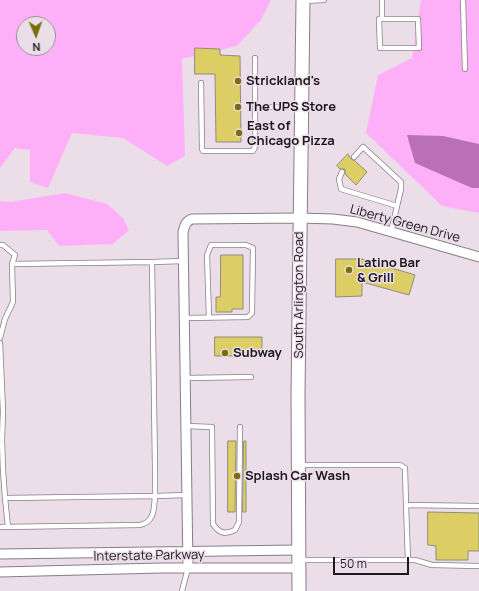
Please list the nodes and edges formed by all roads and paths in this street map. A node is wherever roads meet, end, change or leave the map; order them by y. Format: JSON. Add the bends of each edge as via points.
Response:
{"nodes":[{"id":1,"x":303,"y":0,"type":"edge"},
{"id":2,"x":324,"y":0,"type":"edge"},
{"id":3,"x":382,"y":0,"type":"edge"},
{"id":4,"x":463,"y":0,"type":"edge"},
{"id":5,"x":382,"y":19,"type":"junction"},
{"id":6,"x":256,"y":58,"type":"dead end"},
{"id":7,"x":465,"y":69,"type":"dead end"},
{"id":8,"x":202,"y":83,"type":"dead end"},
{"id":9,"x":255,"y":107,"type":"junction"},
{"id":10,"x":301,"y":107,"type":"junction"},
{"id":11,"x":354,"y":157,"type":"dead end"},
{"id":12,"x":342,"y":172,"type":"dead end"},
{"id":13,"x":397,"y":206,"type":"junction"},
{"id":14,"x":300,"y":218,"type":"junction"},
{"id":15,"x":391,"y":232,"type":"junction"},
{"id":16,"x":0,"y":245,"type":"edge"},
{"id":17,"x":479,"y":257,"type":"edge"},
{"id":18,"x":184,"y":261,"type":"junction"},
{"id":19,"x":152,"y":262,"type":"junction"},
{"id":20,"x":12,"y":264,"type":"junction"},
{"id":21,"x":185,"y":318,"type":"junction"},
{"id":22,"x":208,"y":318,"type":"junction"},
{"id":23,"x":0,"y":338,"type":"edge"},
{"id":24,"x":0,"y":343,"type":"edge"},
{"id":25,"x":251,"y":377,"type":"dead end"},
{"id":26,"x":186,"y":378,"type":"junction"},
{"id":27,"x":186,"y":426,"type":"junction"},
{"id":28,"x":240,"y":427,"type":"dead end"},
{"id":29,"x":298,"y":465,"type":"junction"},
{"id":30,"x":155,"y":496,"type":"junction"},
{"id":31,"x":187,"y":496,"type":"junction"},
{"id":32,"x":5,"y":498,"type":"junction"},
{"id":33,"x":406,"y":505,"type":"junction"},
{"id":34,"x":479,"y":506,"type":"edge"},
{"id":35,"x":0,"y":527,"type":"edge"},
{"id":36,"x":8,"y":527,"type":"junction"},
{"id":37,"x":188,"y":552,"type":"junction"},
{"id":38,"x":0,"y":554,"type":"edge"},
{"id":39,"x":298,"y":559,"type":"junction"},
{"id":40,"x":408,"y":560,"type":"junction"},
{"id":41,"x":479,"y":566,"type":"edge"},
{"id":42,"x":188,"y":568,"type":"junction"},
{"id":43,"x":0,"y":572,"type":"edge"},
{"id":44,"x":182,"y":591,"type":"edge"},
{"id":45,"x":298,"y":591,"type":"edge"}],
"edges":[{"from":1,"to":2,"type":"lane"},
{"from":1,"to":10,"type":"main road","name":"South Arlington Road"},
{"from":3,"to":5,"type":"lane"},
{"from":4,"to":7,"type":"lane"},
{"from":5,"to":5,"type":"lane","via":[[379,20],[380,48],[419,48],[418,19]]},
{"from":6,"to":9,"type":"lane"},
{"from":8,"to":9,"type":"lane","via":[[203,151],[253,151]]},
{"from":9,"to":10,"type":"lane"},
{"from":10,"to":14,"type":"main road","name":"South Arlington Road"},
{"from":11,"to":13,"type":"lane","via":[[363,147],[401,182]]},
{"from":12,"to":13,"type":"lane","via":[[339,179],[341,189]]},
{"from":13,"to":15,"type":"lane"},
{"from":14,"to":15,"type":"street","name":"Liberty Green Drive","via":[[357,222]]},
{"from":14,"to":18,"type":"street","name":"Liberty Green Drive","via":[[188,220],[183,232]]},
{"from":14,"to":29,"type":"main road","name":"South Arlington Road"},
{"from":15,"to":17,"type":"street","name":"Liberty Green Drive"},
{"from":16,"to":20,"type":"lane","via":[[15,255]]},
{"from":18,"to":19,"type":"lane"},
{"from":18,"to":21,"type":"street"},
{"from":19,"to":20,"type":"lane"},
{"from":19,"to":30,"type":"lane"},
{"from":20,"to":23,"type":"lane","via":[[14,302],[5,319]]},
{"from":21,"to":22,"type":"lane"},
{"from":21,"to":26,"type":"street"},
{"from":22,"to":22,"type":"lane","via":[[248,317],[252,313],[253,248],[246,245],[211,245],[207,255]]},
{"from":24,"to":32,"type":"lane"},
{"from":25,"to":26,"type":"lane"},
{"from":26,"to":27,"type":"street"},
{"from":27,"to":28,"type":"lane","via":[[212,427],[213,524],[218,531],[227,534],[235,530],[239,522]]},
{"from":27,"to":31,"type":"street"},
{"from":29,"to":33,"type":"lane","via":[[400,465],[405,468]]},
{"from":29,"to":39,"type":"main road","name":"South Arlington Road"},
{"from":30,"to":31,"type":"lane"},
{"from":30,"to":32,"type":"lane"},
{"from":30,"to":36,"type":"lane","via":[[151,519],[146,524]]},
{"from":31,"to":37,"type":"street"},
{"from":32,"to":36,"type":"lane"},
{"from":33,"to":34,"type":"lane"},
{"from":33,"to":40,"type":"lane"},
{"from":35,"to":36,"type":"lane"},
{"from":37,"to":38,"type":"street","name":"Interstate Parkway"},
{"from":37,"to":39,"type":"street","name":"Interstate Parkway"},
{"from":37,"to":42,"type":"street"},
{"from":39,"to":40,"type":"lane"},
{"from":39,"to":42,"type":"street","name":"Interstate Parkway"},
{"from":39,"to":45,"type":"main road","name":"South Arlington Road"},
{"from":40,"to":41,"type":"lane","via":[[432,565]]},
{"from":42,"to":43,"type":"street","name":"Interstate Parkway"},
{"from":42,"to":44,"type":"lane"}]}
